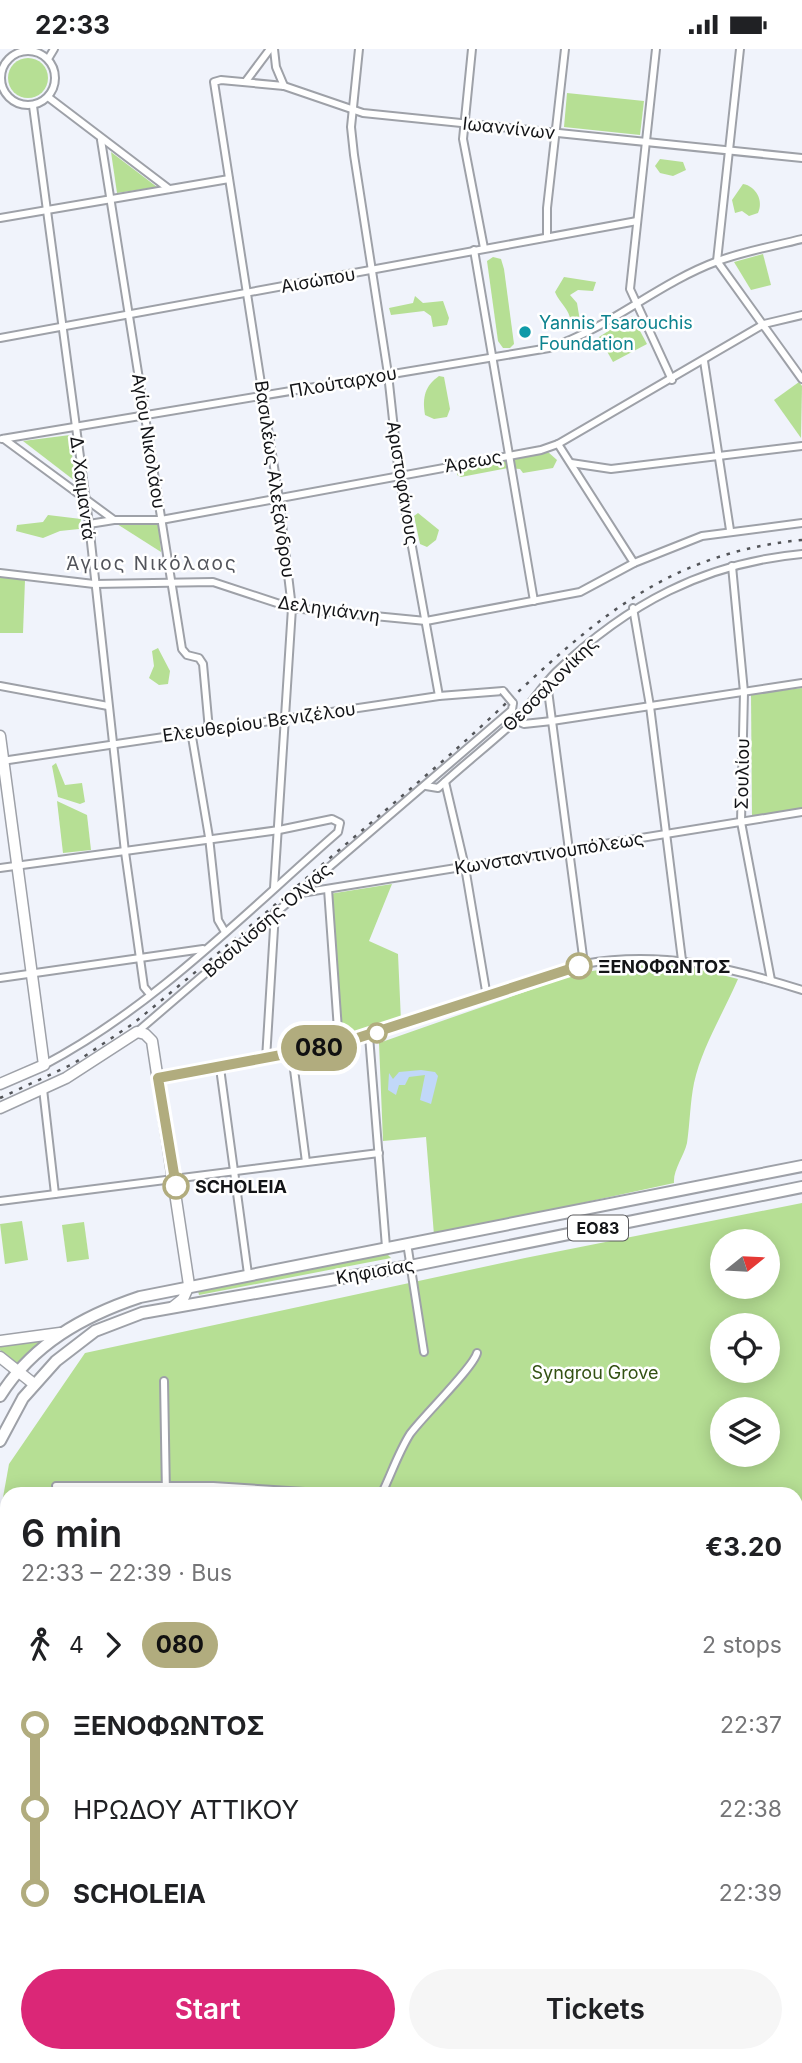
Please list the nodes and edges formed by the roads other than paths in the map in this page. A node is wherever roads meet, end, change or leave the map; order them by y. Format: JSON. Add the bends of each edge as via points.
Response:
{"nodes":[{"id":1,"x":54,"y":49,"type":"edge"},
{"id":2,"x":272,"y":49,"type":"edge"},
{"id":3,"x":359,"y":49,"type":"edge"},
{"id":4,"x":472,"y":49,"type":"edge"},
{"id":5,"x":565,"y":49,"type":"edge"},
{"id":6,"x":656,"y":49,"type":"edge"},
{"id":7,"x":740,"y":49,"type":"edge"},
{"id":8,"x":19,"y":51,"type":"edge"},
{"id":9,"x":48,"y":59,"type":"junction"},
{"id":10,"x":221,"y":80,"type":"joint"},
{"id":11,"x":246,"y":81,"type":"junction"},
{"id":12,"x":284,"y":86,"type":"junction"},
{"id":13,"x":2,"y":93,"type":"edge"},
{"id":14,"x":48,"y":97,"type":"junction"},
{"id":15,"x":33,"y":106,"type":"junction"},
{"id":16,"x":353,"y":111,"type":"junction"},
{"id":17,"x":463,"y":123,"type":"junction"},
{"id":18,"x":556,"y":133,"type":"junction"},
{"id":19,"x":101,"y":140,"type":"junction"},
{"id":20,"x":646,"y":142,"type":"junction"},
{"id":21,"x":731,"y":149,"type":"junction"},
{"id":22,"x":802,"y":157,"type":"edge"},
{"id":23,"x":229,"y":179,"type":"junction"},
{"id":24,"x":169,"y":190,"type":"junction"},
{"id":25,"x":111,"y":200,"type":"junction"},
{"id":26,"x":47,"y":210,"type":"junction"},
{"id":27,"x":0,"y":218,"type":"edge"},
{"id":28,"x":637,"y":221,"type":"junction"},
{"id":29,"x":547,"y":236,"type":"junction"},
{"id":30,"x":802,"y":239,"type":"edge"},
{"id":31,"x":484,"y":248,"type":"junction"},
{"id":32,"x":474,"y":250,"type":"junction"},
{"id":33,"x":717,"y":261,"type":"junction"},
{"id":34,"x":372,"y":271,"type":"junction"},
{"id":35,"x":247,"y":292,"type":"junction"},
{"id":36,"x":634,"y":304,"type":"junction"},
{"id":37,"x":128,"y":313,"type":"junction"},
{"id":38,"x":802,"y":315,"type":"edge"},
{"id":39,"x":764,"y":324,"type":"junction"},
{"id":40,"x":62,"y":327,"type":"junction"},
{"id":41,"x":0,"y":338,"type":"edge"},
{"id":42,"x":493,"y":360,"type":"junction"},
{"id":43,"x":704,"y":361,"type":"junction"},
{"id":44,"x":388,"y":374,"type":"junction"},
{"id":45,"x":802,"y":379,"type":"edge"},
{"id":46,"x":672,"y":380,"type":"junction"},
{"id":47,"x":263,"y":396,"type":"junction"},
{"id":48,"x":145,"y":416,"type":"junction"},
{"id":49,"x":75,"y":429,"type":"junction"},
{"id":50,"x":2,"y":439,"type":"edge"},
{"id":51,"x":558,"y":444,"type":"junction"},
{"id":52,"x":802,"y":446,"type":"edge"},
{"id":53,"x":509,"y":455,"type":"junction"},
{"id":54,"x":718,"y":456,"type":"junction"},
{"id":55,"x":571,"y":463,"type":"junction"},
{"id":56,"x":399,"y":475,"type":"junction"},
{"id":57,"x":84,"y":495,"type":"junction"},
{"id":58,"x":279,"y":499,"type":"junction"},
{"id":59,"x":114,"y":520,"type":"junction"},
{"id":60,"x":161,"y":520,"type":"junction"},
{"id":61,"x":802,"y":523,"type":"edge"},
{"id":62,"x":89,"y":524,"type":"junction"},
{"id":63,"x":730,"y":530,"type":"junction"},
{"id":64,"x":802,"y":554,"type":"edge"},
{"id":65,"x":634,"y":563,"type":"junction"},
{"id":66,"x":732,"y":566,"type":"junction"},
{"id":67,"x":0,"y":573,"type":"edge"},
{"id":68,"x":171,"y":583,"type":"junction"},
{"id":69,"x":94,"y":584,"type":"junction"},
{"id":70,"x":534,"y":601,"type":"junction"},
{"id":71,"x":292,"y":608,"type":"junction"},
{"id":72,"x":633,"y":608,"type":"junction"},
{"id":73,"x":426,"y":621,"type":"junction"},
{"id":74,"x":547,"y":683,"type":"junction"},
{"id":75,"x":802,"y":683,"type":"edge"},
{"id":76,"x":0,"y":687,"type":"edge"},
{"id":77,"x":744,"y":692,"type":"junction"},
{"id":78,"x":439,"y":695,"type":"junction"},
{"id":79,"x":513,"y":703,"type":"joint"},
{"id":80,"x":108,"y":706,"type":"junction"},
{"id":81,"x":650,"y":706,"type":"junction"},
{"id":82,"x":286,"y":718,"type":"junction"},
{"id":83,"x":515,"y":720,"type":"junction"},
{"id":84,"x":552,"y":721,"type":"junction"},
{"id":85,"x":209,"y":730,"type":"junction"},
{"id":86,"x":191,"y":731,"type":"junction"},
{"id":87,"x":0,"y":736,"type":"edge"},
{"id":88,"x":113,"y":744,"type":"junction"},
{"id":89,"x":2,"y":761,"type":"edge"},
{"id":90,"x":445,"y":782,"type":"junction"},
{"id":91,"x":426,"y":786,"type":"junction"},
{"id":92,"x":802,"y":812,"type":"edge"},
{"id":93,"x":741,"y":822,"type":"junction"},
{"id":94,"x":279,"y":830,"type":"junction"},
{"id":95,"x":667,"y":834,"type":"junction"},
{"id":96,"x":209,"y":837,"type":"junction"},
{"id":97,"x":569,"y":850,"type":"junction"},
{"id":98,"x":125,"y":852,"type":"junction"},
{"id":99,"x":17,"y":865,"type":"junction"},
{"id":100,"x":0,"y":867,"type":"edge"},
{"id":101,"x":465,"y":867,"type":"junction"},
{"id":102,"x":274,"y":888,"type":"junction"},
{"id":103,"x":327,"y":889,"type":"junction"},
{"id":104,"x":295,"y":894,"type":"junction"},
{"id":105,"x":275,"y":912,"type":"junction"},
{"id":106,"x":225,"y":932,"type":"junction"},
{"id":107,"x":205,"y":949,"type":"junction"},
{"id":108,"x":139,"y":958,"type":"junction"},
{"id":109,"x":682,"y":960,"type":"junction"},
{"id":110,"x":584,"y":964,"type":"junction"},
{"id":111,"x":31,"y":974,"type":"junction"},
{"id":112,"x":0,"y":978,"type":"edge"},
{"id":113,"x":771,"y":980,"type":"junction"},
{"id":114,"x":802,"y":990,"type":"edge"},
{"id":115,"x":149,"y":993,"type":"junction"},
{"id":116,"x":486,"y":997,"type":"junction"},
{"id":117,"x":136,"y":1032,"type":"junction"},
{"id":118,"x":369,"y":1036,"type":"junction"},
{"id":119,"x":339,"y":1044,"type":"junction"},
{"id":120,"x":292,"y":1054,"type":"junction"},
{"id":121,"x":266,"y":1059,"type":"junction"},
{"id":122,"x":44,"y":1065,"type":"junction"},
{"id":123,"x":220,"y":1068,"type":"junction"},
{"id":124,"x":158,"y":1078,"type":"junction"},
{"id":125,"x":0,"y":1084,"type":"edge"},
{"id":126,"x":43,"y":1090,"type":"junction"},
{"id":127,"x":0,"y":1108,"type":"edge"},
{"id":128,"x":379,"y":1153,"type":"junction"},
{"id":129,"x":306,"y":1162,"type":"junction"},
{"id":130,"x":802,"y":1166,"type":"edge"},
{"id":131,"x":234,"y":1172,"type":"junction"},
{"id":132,"x":175,"y":1180,"type":"junction"},
{"id":133,"x":802,"y":1187,"type":"edge"},
{"id":134,"x":55,"y":1194,"type":"junction"},
{"id":135,"x":0,"y":1201,"type":"edge"},
{"id":136,"x":407,"y":1243,"type":"junction"},
{"id":137,"x":386,"y":1247,"type":"junction"},
{"id":138,"x":410,"y":1266,"type":"junction"},
{"id":139,"x":248,"y":1274,"type":"junction"},
{"id":140,"x":189,"y":1285,"type":"junction"},
{"id":141,"x":173,"y":1307,"type":"junction"},
{"id":142,"x":60,"y":1333,"type":"junction"},
{"id":143,"x":0,"y":1341,"type":"edge"},
{"id":144,"x":424,"y":1352,"type":"dead end"},
{"id":145,"x":477,"y":1353,"type":"dead end"},
{"id":146,"x":0,"y":1357,"type":"edge"},
{"id":147,"x":17,"y":1372,"type":"junction"},
{"id":148,"x":164,"y":1381,"type":"dead end"},
{"id":149,"x":34,"y":1384,"type":"junction"},
{"id":150,"x":0,"y":1396,"type":"edge"},
{"id":151,"x":0,"y":1441,"type":"edge"},
{"id":152,"x":55,"y":1486,"type":"dead end"},
{"id":153,"x":77,"y":1487,"type":"edge"},
{"id":154,"x":166,"y":1487,"type":"edge"},
{"id":155,"x":204,"y":1487,"type":"edge"},
{"id":156,"x":228,"y":1487,"type":"edge"},
{"id":157,"x":385,"y":1487,"type":"edge"}],
"edges":[{"from":1,"to":9,"type":"street"},
{"from":2,"to":11,"type":"street"},
{"from":2,"to":12,"type":"street"},
{"from":3,"to":16,"type":"street","name":"Αριστοφάνους"},
{"from":4,"to":17,"type":"street"},
{"from":5,"to":18,"type":"street"},
{"from":6,"to":20,"type":"street"},
{"from":7,"to":21,"type":"street"},
{"from":8,"to":9,"type":"street","via":[[33,51]]},
{"from":8,"to":13,"type":"street","via":[[3,67]]},
{"from":9,"to":14,"type":"street","via":[[55,78]]},
{"from":10,"to":11,"type":"street","name":"Ιωαννίνων"},
{"from":10,"to":23,"type":"street","name":"Βασιλέως Αλεξάνδρου","via":[[214,82],[213,88]]},
{"from":11,"to":12,"type":"street","name":"Ιωαννίνων"},
{"from":12,"to":16,"type":"street","name":"Ιωαννίνων"},
{"from":13,"to":15,"type":"street","via":[[14,103]]},
{"from":14,"to":15,"type":"street"},
{"from":14,"to":19,"type":"street"},
{"from":15,"to":26,"type":"street","name":"Δ. Χαιμαντά"},
{"from":16,"to":17,"type":"street","name":"Ιωαννίνων"},
{"from":16,"to":34,"type":"street","name":"Αριστοφάνους","via":[[354,155]]},
{"from":17,"to":18,"type":"street","name":"Ιωαννίνων"},
{"from":17,"to":31,"type":"street","via":[[464,155]]},
{"from":18,"to":20,"type":"street","name":"Ιωαννίνων"},
{"from":18,"to":29,"type":"street"},
{"from":19,"to":24,"type":"street"},
{"from":19,"to":25,"type":"street","name":"Αγίου Νικολάου"},
{"from":20,"to":21,"type":"street","name":"Ιωαννίνων"},
{"from":20,"to":28,"type":"street"},
{"from":21,"to":22,"type":"street","name":"Ιωαννίνων"},
{"from":21,"to":33,"type":"street"},
{"from":23,"to":24,"type":"street"},
{"from":23,"to":35,"type":"street","name":"Βασιλέως Αλεξάνδρου"},
{"from":24,"to":25,"type":"street"},
{"from":25,"to":26,"type":"street"},
{"from":25,"to":37,"type":"street","name":"Αγίου Νικολάου"},
{"from":26,"to":27,"type":"street"},
{"from":26,"to":40,"type":"street","name":"Δ. Χαιμαντά"},
{"from":28,"to":29,"type":"street","name":"Αισώπου"},
{"from":28,"to":36,"type":"street","via":[[630,289]]},
{"from":29,"to":31,"type":"street","name":"Αισώπου"},
{"from":30,"to":33,"type":"street","name":"Πλούταρχου"},
{"from":31,"to":32,"type":"street","name":"Αισώπου"},
{"from":32,"to":34,"type":"street","name":"Αισώπου"},
{"from":32,"to":42,"type":"street"},
{"from":33,"to":36,"type":"street","name":"Πλούταρχου"},
{"from":33,"to":39,"type":"street"},
{"from":34,"to":35,"type":"street","name":"Αισώπου"},
{"from":34,"to":44,"type":"street","name":"Αριστοφάνους"},
{"from":35,"to":37,"type":"street","name":"Αισώπου"},
{"from":35,"to":47,"type":"street","name":"Βασιλέως Αλεξάνδρου"},
{"from":36,"to":42,"type":"street","name":"Πλούταρχου","via":[[581,338]]},
{"from":36,"to":46,"type":"street"},
{"from":37,"to":40,"type":"street","name":"Αισώπου"},
{"from":37,"to":48,"type":"street","name":"Αγίου Νικολάου"},
{"from":38,"to":39,"type":"street","name":"Άρεως"},
{"from":39,"to":43,"type":"street","name":"Άρεως"},
{"from":39,"to":45,"type":"street"},
{"from":40,"to":41,"type":"street","name":"Αισώπου"},
{"from":40,"to":49,"type":"street","name":"Δ. Χαιμαντά"},
{"from":42,"to":44,"type":"street","name":"Πλούταρχου"},
{"from":42,"to":53,"type":"street"},
{"from":43,"to":46,"type":"street","name":"Άρεως"},
{"from":43,"to":54,"type":"street"},
{"from":44,"to":47,"type":"street","name":"Πλούταρχου"},
{"from":44,"to":56,"type":"street","name":"Αριστοφάνους"},
{"from":46,"to":51,"type":"street","name":"Άρεως"},
{"from":47,"to":48,"type":"street","name":"Πλούταρχου"},
{"from":47,"to":58,"type":"street","name":"Βασιλέως Αλεξάνδρου"},
{"from":48,"to":49,"type":"street","name":"Πλούταρχου"},
{"from":48,"to":60,"type":"street","name":"Αγίου Νικολάου"},
{"from":49,"to":50,"type":"street","name":"Πλούταρχου"},
{"from":49,"to":57,"type":"street","name":"Δ. Χαιμαντά"},
{"from":50,"to":57,"type":"street"},
{"from":51,"to":53,"type":"street","name":"Άρεως"},
{"from":51,"to":55,"type":"street"},
{"from":52,"to":54,"type":"street"},
{"from":53,"to":56,"type":"street","name":"Άρεως"},
{"from":53,"to":70,"type":"street"},
{"from":54,"to":55,"type":"street","via":[[611,469]]},
{"from":54,"to":63,"type":"street"},
{"from":55,"to":65,"type":"street"},
{"from":56,"to":58,"type":"street","name":"Άρεως"},
{"from":56,"to":73,"type":"street","name":"Αριστοφάνους"},
{"from":57,"to":59,"type":"street"},
{"from":57,"to":62,"type":"street","name":"Δ. Χαιμαντά"},
{"from":58,"to":60,"type":"street","name":"Άρεως"},
{"from":58,"to":71,"type":"street","name":"Βασιλέως Αλεξάνδρου"},
{"from":59,"to":60,"type":"street","name":"Άρεως"},
{"from":59,"to":62,"type":"street","name":"Άρεως"},
{"from":60,"to":68,"type":"street","name":"Αγίου Νικολάου"},
{"from":61,"to":63,"type":"street","name":"Δεληγιάννη"},
{"from":62,"to":69,"type":"street","name":"Δ. Χαιμαντά"},
{"from":63,"to":65,"type":"street","name":"Δεληγιάννη"},
{"from":64,"to":66,"type":"street","name":"Θεσσαλονίκης"},
{"from":65,"to":70,"type":"street","name":"Δεληγιάννη","via":[[579,592]]},
{"from":66,"to":72,"type":"street","name":"Θεσσαλονίκης"},
{"from":66,"to":77,"type":"street","name":"Σουλίου"},
{"from":67,"to":69,"type":"street","name":"Δεληγιάννη"},
{"from":68,"to":69,"type":"street","name":"Δεληγιάννη"},
{"from":68,"to":71,"type":"street","name":"Δεληγιάννη","via":[[213,582]]},
{"from":68,"to":85,"type":"street","name":"Αγίου Νικολάου","via":[[182,649],[203,664]]},
{"from":69,"to":80,"type":"street","name":"Δ. Χαιμαντά"},
{"from":70,"to":73,"type":"street","name":"Δεληγιάννη"},
{"from":71,"to":73,"type":"street","name":"Δεληγιάννη"},
{"from":71,"to":82,"type":"street","name":"Βασιλέως Αλεξάνδρου"},
{"from":72,"to":74,"type":"street","name":"Θεσσαλονίκης"},
{"from":72,"to":81,"type":"street"},
{"from":73,"to":78,"type":"street","name":"Αριστοφάνους"},
{"from":74,"to":83,"type":"street","name":"Θεσσαλονίκης"},
{"from":74,"to":84,"type":"street"},
{"from":75,"to":77,"type":"street"},
{"from":76,"to":80,"type":"street"},
{"from":77,"to":81,"type":"street"},
{"from":77,"to":93,"type":"street","name":"Σουλίου"},
{"from":78,"to":79,"type":"street","name":"Ελευθερίου Βενιζέλου","bridge":true,"via":[[503,691]]},
{"from":78,"to":82,"type":"street","name":"Ελευθερίου Βενιζέλου"},
{"from":79,"to":91,"type":"street","name":"Βασιλίσσης Όλγας","via":[[512,710]]},
{"from":80,"to":88,"type":"street","name":"Δ. Χαιμαντά"},
{"from":81,"to":84,"type":"street"},
{"from":81,"to":95,"type":"street"},
{"from":82,"to":85,"type":"street","name":"Ελευθερίου Βενιζέλου"},
{"from":82,"to":94,"type":"street","name":"Βασιλέως Αλεξάνδρου"},
{"from":83,"to":84,"type":"street"},
{"from":83,"to":90,"type":"street","name":"Θεσσαλονίκης"},
{"from":84,"to":97,"type":"street"},
{"from":85,"to":86,"type":"street","name":"Ελευθερίου Βενιζέλου"},
{"from":86,"to":88,"type":"street","name":"Ελευθερίου Βενιζέλου"},
{"from":86,"to":96,"type":"street"},
{"from":87,"to":89,"type":"street"},
{"from":88,"to":89,"type":"street","name":"Ελευθερίου Βενιζέλου"},
{"from":88,"to":98,"type":"street","name":"Δ. Χαιμαντά"},
{"from":89,"to":99,"type":"street"},
{"from":90,"to":91,"type":"street","name":"Θεσσαλονίκης","via":[[438,788]]},
{"from":90,"to":101,"type":"street"},
{"from":91,"to":104,"type":"street","name":"Βασιλίσσης Όλγας"},
{"from":92,"to":93,"type":"street","name":"Κωνσταντινουπόλεως"},
{"from":93,"to":95,"type":"street","name":"Κωνσταντινουπόλεως"},
{"from":93,"to":113,"type":"street","name":"Σουλίου"},
{"from":94,"to":96,"type":"street"},
{"from":94,"to":102,"type":"street","name":"Βασιλέως Αλεξάνδρου"},
{"from":94,"to":102,"type":"street","via":[[332,820],[340,823],[338,832]]},
{"from":95,"to":97,"type":"street","name":"Κωνσταντινουπόλεως"},
{"from":95,"to":109,"type":"street"},
{"from":96,"to":98,"type":"street"},
{"from":96,"to":106,"type":"street","via":[[218,920]]},
{"from":97,"to":101,"type":"street","name":"Κωνσταντινουπόλεως"},
{"from":97,"to":110,"type":"street"},
{"from":98,"to":99,"type":"street"},
{"from":98,"to":108,"type":"street","name":"Δ. Χαιμαντά"},
{"from":99,"to":100,"type":"street"},
{"from":99,"to":111,"type":"street"},
{"from":101,"to":103,"type":"street","name":"Κωνσταντινουπόλεως"},
{"from":101,"to":116,"type":"street"},
{"from":102,"to":106,"type":"street"},
{"from":103,"to":104,"type":"street","name":"Κωνσταντινουπόλεως"},
{"from":103,"to":119,"type":"street"},
{"from":104,"to":105,"type":"street","name":"Βασιλίσσης Όλγας"},
{"from":105,"to":117,"type":"street","name":"Βασιλίσσης Όλγας"},
{"from":105,"to":121,"type":"street"},
{"from":106,"to":107,"type":"street"},
{"from":107,"to":108,"type":"street"},
{"from":107,"to":115,"type":"street"},
{"from":108,"to":111,"type":"street"},
{"from":108,"to":115,"type":"street","name":"Δ. Χαιμαντά"},
{"from":109,"to":110,"type":"street","via":[[621,957]]},
{"from":109,"to":113,"type":"street"},
{"from":110,"to":116,"type":"street"},
{"from":111,"to":112,"type":"street"},
{"from":111,"to":122,"type":"street"},
{"from":113,"to":114,"type":"street"},
{"from":115,"to":122,"type":"street","via":[[115,1021]]},
{"from":116,"to":118,"type":"street"},
{"from":117,"to":124,"type":"street","via":[[152,1041]]},
{"from":117,"to":126,"type":"street","name":"Βασιλίσσης Όλγας"},
{"from":118,"to":119,"type":"street"},
{"from":118,"to":128,"type":"street"},
{"from":119,"to":120,"type":"street"},
{"from":120,"to":121,"type":"street"},
{"from":120,"to":129,"type":"street"},
{"from":121,"to":123,"type":"street"},
{"from":122,"to":125,"type":"street"},
{"from":123,"to":124,"type":"street"},
{"from":123,"to":131,"type":"street"},
{"from":124,"to":132,"type":"street"},
{"from":126,"to":127,"type":"street","name":"Βασιλίσσης Όλγας"},
{"from":126,"to":134,"type":"street"},
{"from":128,"to":129,"type":"street"},
{"from":128,"to":137,"type":"street"},
{"from":129,"to":131,"type":"street"},
{"from":130,"to":136,"type":"main road","name":"Κηφισίας","number":"ΕΟ83"},
{"from":131,"to":132,"type":"street"},
{"from":131,"to":139,"type":"street"},
{"from":132,"to":134,"type":"street"},
{"from":132,"to":140,"type":"street"},
{"from":133,"to":138,"type":"main road","name":"Κηφισίας","number":"ΕΟ83"},
{"from":134,"to":135,"type":"street"},
{"from":136,"to":137,"type":"main road","name":"Κηφισίας","number":"ΕΟ83"},
{"from":136,"to":138,"type":"street"},
{"from":137,"to":139,"type":"main road","name":"Κηφισίας","number":"ΕΟ83"},
{"from":138,"to":141,"type":"main road","name":"Κηφισίας","number":"ΕΟ83"},
{"from":138,"to":144,"type":"street"},
{"from":139,"to":140,"type":"main road","name":"Κηφισίας","number":"ΕΟ83"},
{"from":140,"to":141,"type":"street"},
{"from":140,"to":142,"type":"main road","name":"Κηφισίας","number":"ΕΟ83","via":[[109,1308]]},
{"from":141,"to":149,"type":"main road","name":"Κηφισίας","number":"ΕΟ83","via":[[95,1331]]},
{"from":142,"to":143,"type":"street"},
{"from":142,"to":147,"type":"main road","name":"Κηφισίας","number":"ΕΟ83"},
{"from":145,"to":157,"type":"street","via":[[472,1366],[409,1436]]},
{"from":146,"to":147,"type":"street"},
{"from":147,"to":149,"type":"street"},
{"from":147,"to":150,"type":"main road","name":"Κηφισίας","number":"ΕΟ83"},
{"from":148,"to":154,"type":"street"},
{"from":149,"to":151,"type":"main road","name":"Κηφισίας","number":"ΕΟ83"},
{"from":152,"to":153,"type":"street"},
{"from":155,"to":156,"type":"street"}]}
